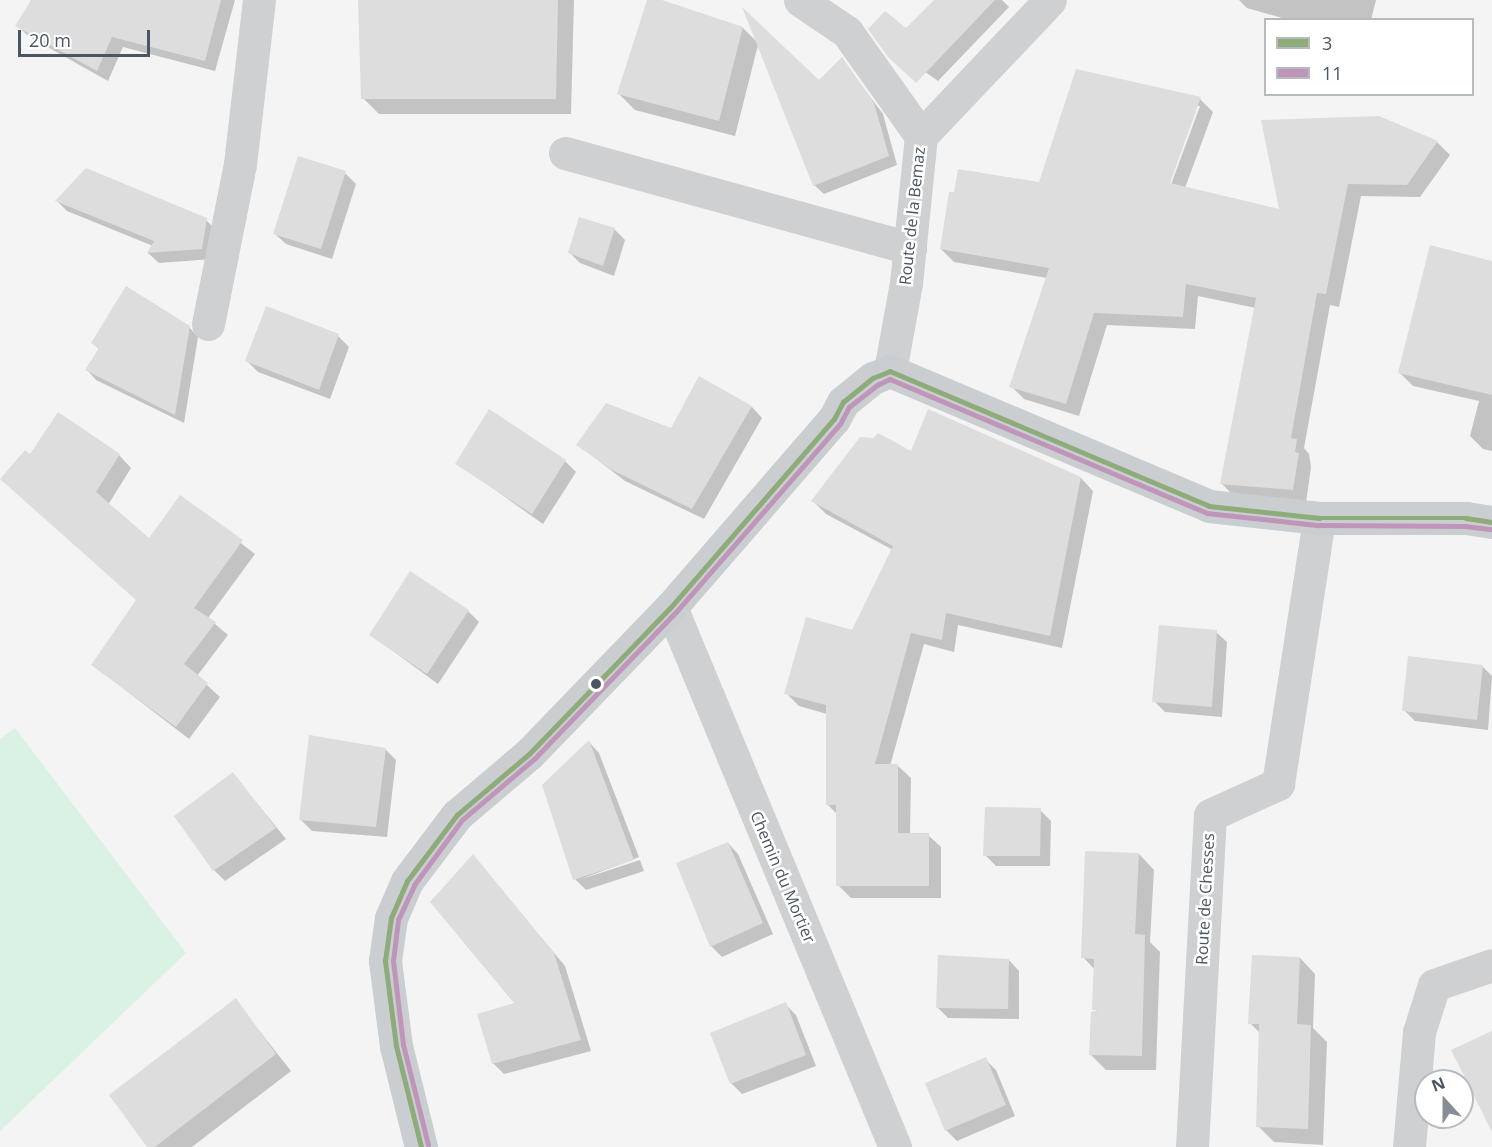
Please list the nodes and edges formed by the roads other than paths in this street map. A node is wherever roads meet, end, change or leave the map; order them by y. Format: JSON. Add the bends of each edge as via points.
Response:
{"nodes":[{"id":1,"x":259,"y":0,"type":"edge"},
{"id":2,"x":800,"y":0,"type":"edge"},
{"id":3,"x":1050,"y":0,"type":"edge"},
{"id":4,"x":921,"y":136,"type":"junction"},
{"id":5,"x":565,"y":153,"type":"dead end"},
{"id":6,"x":910,"y":248,"type":"junction"},
{"id":7,"x":208,"y":324,"type":"dead end"},
{"id":8,"x":890,"y":371,"type":"junction"},
{"id":9,"x":1319,"y":518,"type":"junction"},
{"id":10,"x":1492,"y":522,"type":"edge"},
{"id":11,"x":671,"y":607,"type":"junction"},
{"id":12,"x":1492,"y":965,"type":"edge"},
{"id":13,"x":421,"y":1147,"type":"edge"},
{"id":14,"x":895,"y":1147,"type":"edge"},
{"id":15,"x":1192,"y":1147,"type":"edge"},
{"id":16,"x":1409,"y":1147,"type":"edge"}],
"edges":[{"from":1,"to":7,"type":"street","via":[[240,164]]},
{"from":2,"to":4,"type":"street","name":"Route de la Bemaz","via":[[848,32]]},
{"from":3,"to":4,"type":"street"},
{"from":4,"to":6,"type":"street","name":"Route de la Bemaz"},
{"from":5,"to":6,"type":"street"},
{"from":6,"to":8,"type":"street","name":"Route de la Bemaz"},
{"from":8,"to":9,"type":"main road","via":[[1209,506]]},
{"from":8,"to":11,"type":"main road","via":[[873,378],[843,402],[834,419]]},
{"from":9,"to":10,"type":"main road","via":[[1466,518]]},
{"from":9,"to":15,"type":"street","name":"Route de Chesses","via":[[1278,784],[1210,815]]},
{"from":11,"to":13,"type":"main road","via":[[529,754],[457,815],[407,881],[391,918],[386,961],[396,1046]]},
{"from":11,"to":14,"type":"street","name":"Chemin du Mortier"},
{"from":12,"to":16,"type":"street","via":[[1434,985],[1419,1032]]}]}
